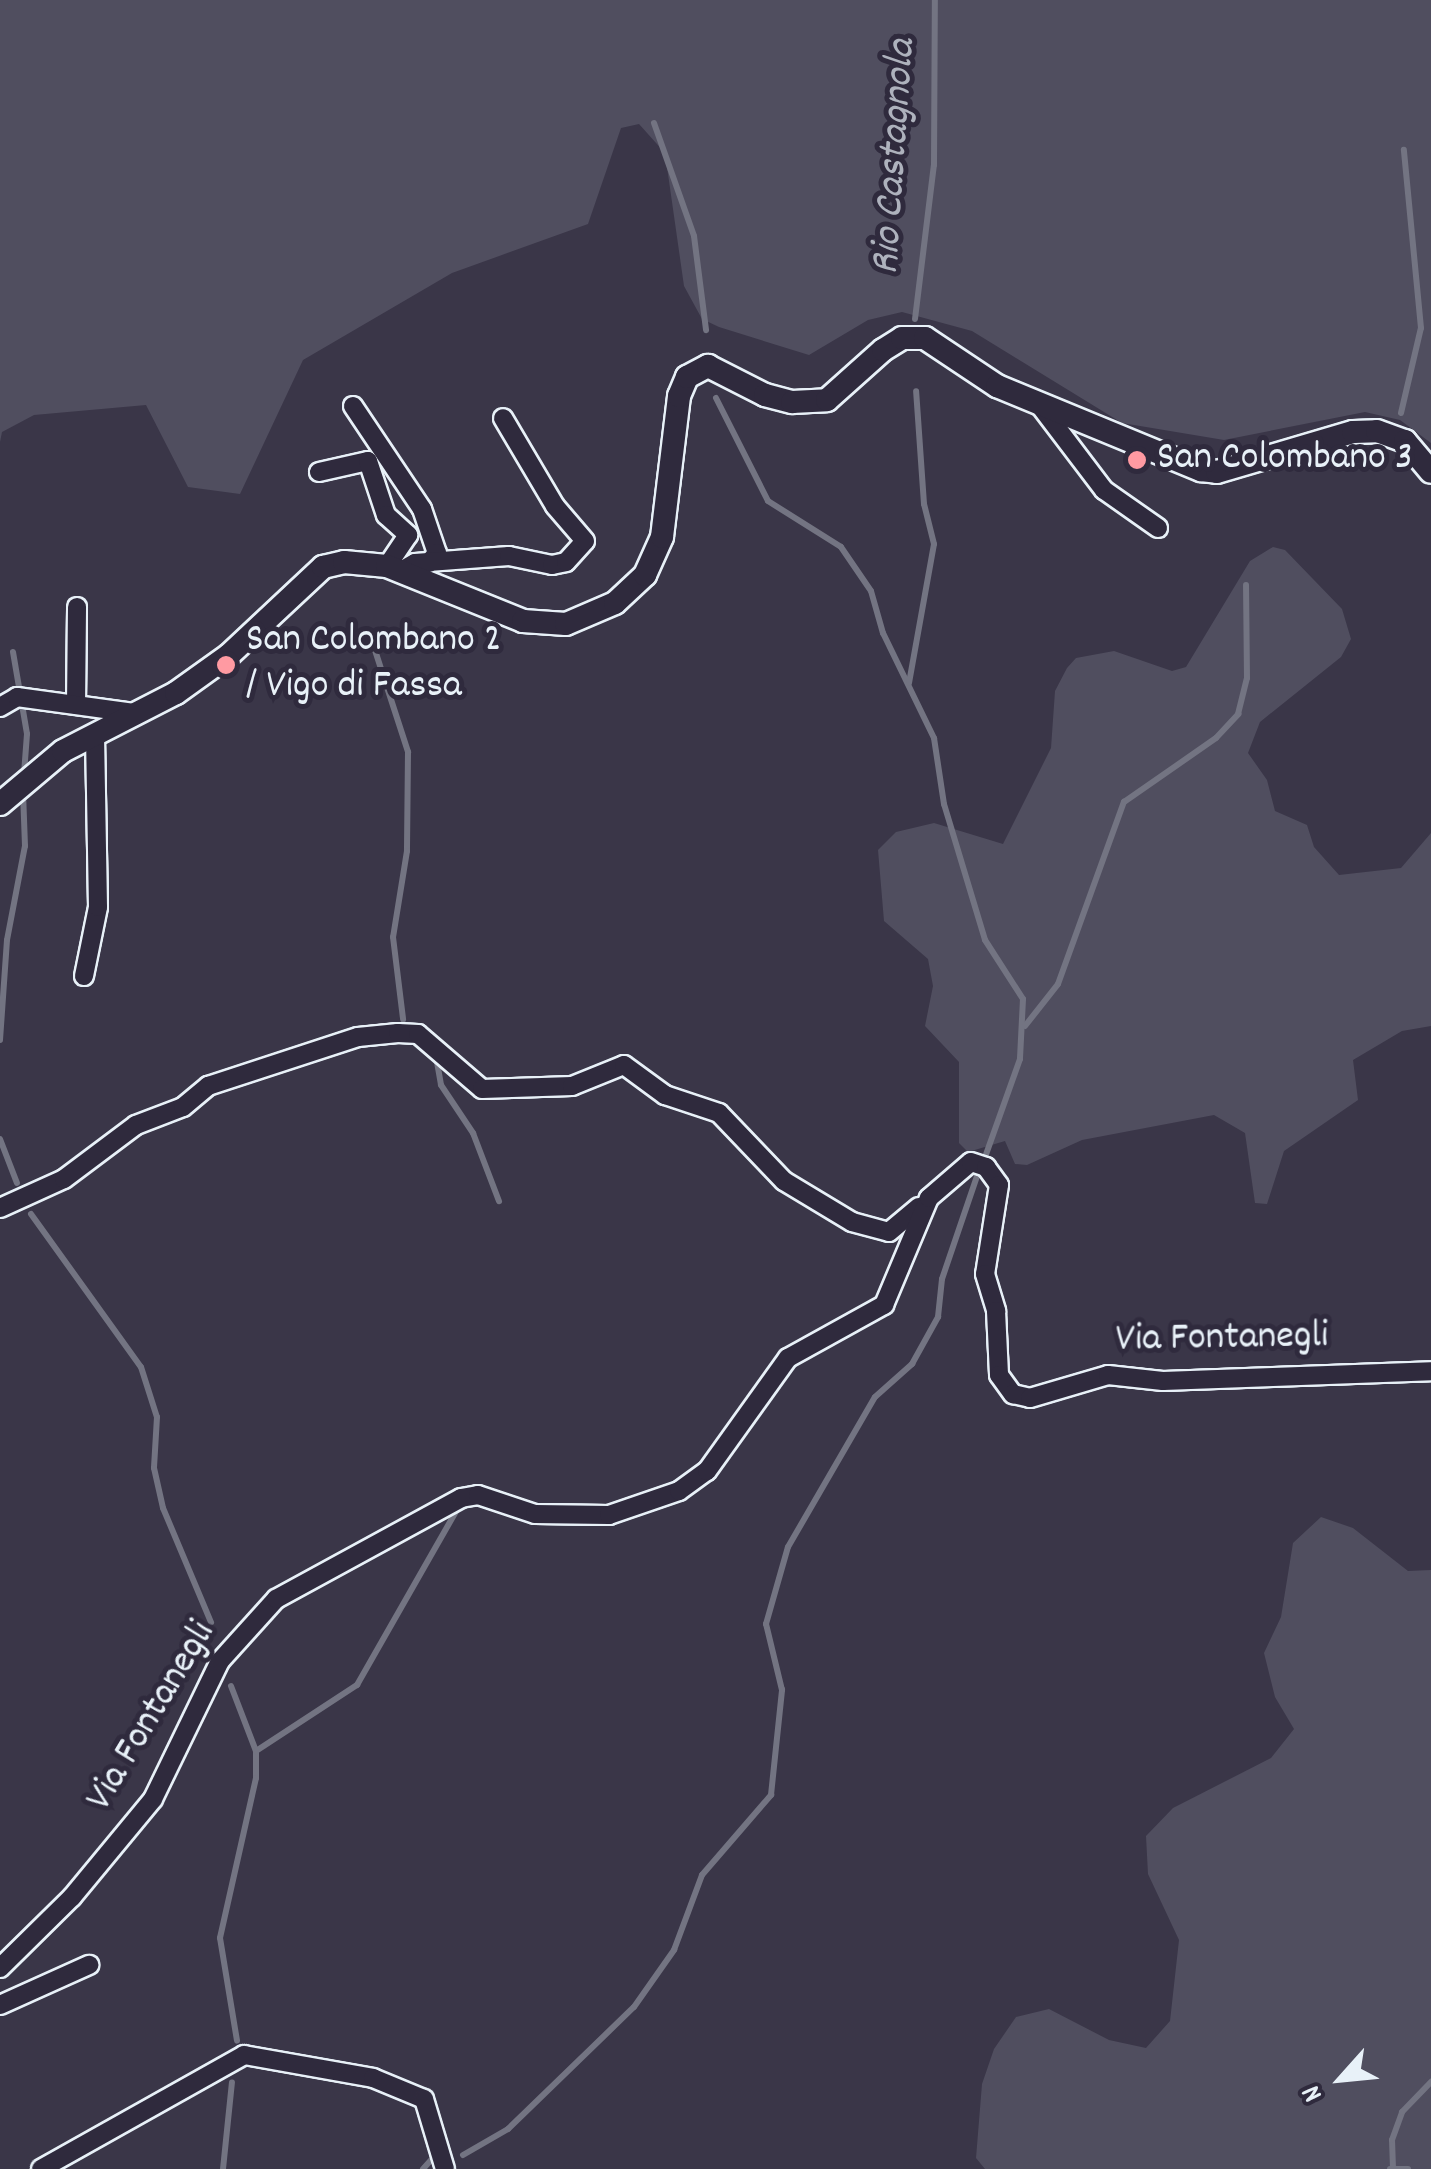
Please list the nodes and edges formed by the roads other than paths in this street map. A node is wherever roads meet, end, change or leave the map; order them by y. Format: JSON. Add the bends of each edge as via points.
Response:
{"nodes":[{"id":1,"x":1038,"y":403,"type":"junction"},
{"id":2,"x":353,"y":406,"type":"dead end"},
{"id":3,"x":504,"y":418,"type":"dead end"},
{"id":4,"x":319,"y":472,"type":"dead end"},
{"id":5,"x":1431,"y":472,"type":"edge"},
{"id":6,"x":1158,"y":528,"type":"dead end"},
{"id":7,"x":428,"y":563,"type":"junction"},
{"id":8,"x":394,"y":568,"type":"junction"},
{"id":9,"x":78,"y":607,"type":"dead end"},
{"id":10,"x":76,"y":705,"type":"junction"},
{"id":11,"x":0,"y":706,"type":"edge"},
{"id":12,"x":134,"y":713,"type":"junction"},
{"id":13,"x":94,"y":734,"type":"junction"},
{"id":14,"x":0,"y":804,"type":"edge"},
{"id":15,"x":84,"y":976,"type":"dead end"},
{"id":16,"x":929,"y":1198,"type":"junction"},
{"id":17,"x":0,"y":1208,"type":"edge"},
{"id":18,"x":1431,"y":1371,"type":"edge"},
{"id":19,"x":89,"y":1965,"type":"dead end"},
{"id":20,"x":0,"y":1968,"type":"edge"},
{"id":21,"x":0,"y":2005,"type":"edge"},
{"id":22,"x":41,"y":2169,"type":"edge"},
{"id":23,"x":445,"y":2169,"type":"edge"}],
"edges":[{"from":1,"to":5,"type":"street","via":[[1201,470],[1216,472],[1353,432],[1378,432],[1405,441]]},
{"from":1,"to":6,"type":"street","via":[[1104,490]]},
{"from":1,"to":8,"type":"street","via":[[997,386],[924,338],[902,338],[826,400],[778,399],[708,366],[687,377],[679,396],[662,537],[646,575],[615,603],[566,624],[523,621]]},
{"from":2,"to":7,"type":"street","via":[[422,509],[437,553]]},
{"from":3,"to":7,"type":"street","via":[[555,506],[584,541],[566,562],[552,564],[509,556]]},
{"from":4,"to":8,"type":"street","via":[[368,461],[386,515],[408,535]]},
{"from":7,"to":8,"type":"street"},
{"from":8,"to":12,"type":"street","via":[[344,562],[324,568],[229,655]]},
{"from":9,"to":10,"type":"street"},
{"from":10,"to":11,"type":"street","via":[[17,696]]},
{"from":10,"to":12,"type":"street"},
{"from":12,"to":13,"type":"street"},
{"from":13,"to":14,"type":"street","via":[[43,765]]},
{"from":13,"to":15,"type":"street","via":[[98,907]]},
{"from":16,"to":17,"type":"street","via":[[895,1229],[881,1232],[798,1192],[719,1112],[666,1095],[624,1066],[572,1086],[482,1089],[418,1034],[398,1033],[358,1037],[208,1086],[184,1107],[136,1125],[64,1180]]},
{"from":16,"to":18,"type":"street","name":"Via Fontanegli","via":[[971,1162],[999,1185],[985,1274],[996,1311],[999,1375],[1013,1394],[1030,1398],[1108,1375],[1196,1380]]},
{"from":16,"to":20,"type":"street","name":"Via Fontanegli","via":[[884,1304],[788,1358],[707,1471],[679,1491],[609,1516],[536,1514],[478,1496],[461,1498],[276,1598],[220,1660],[153,1800]]},
{"from":19,"to":21,"type":"street"},
{"from":22,"to":23,"type":"street","via":[[244,2056],[372,2078],[424,2099]]}]}
